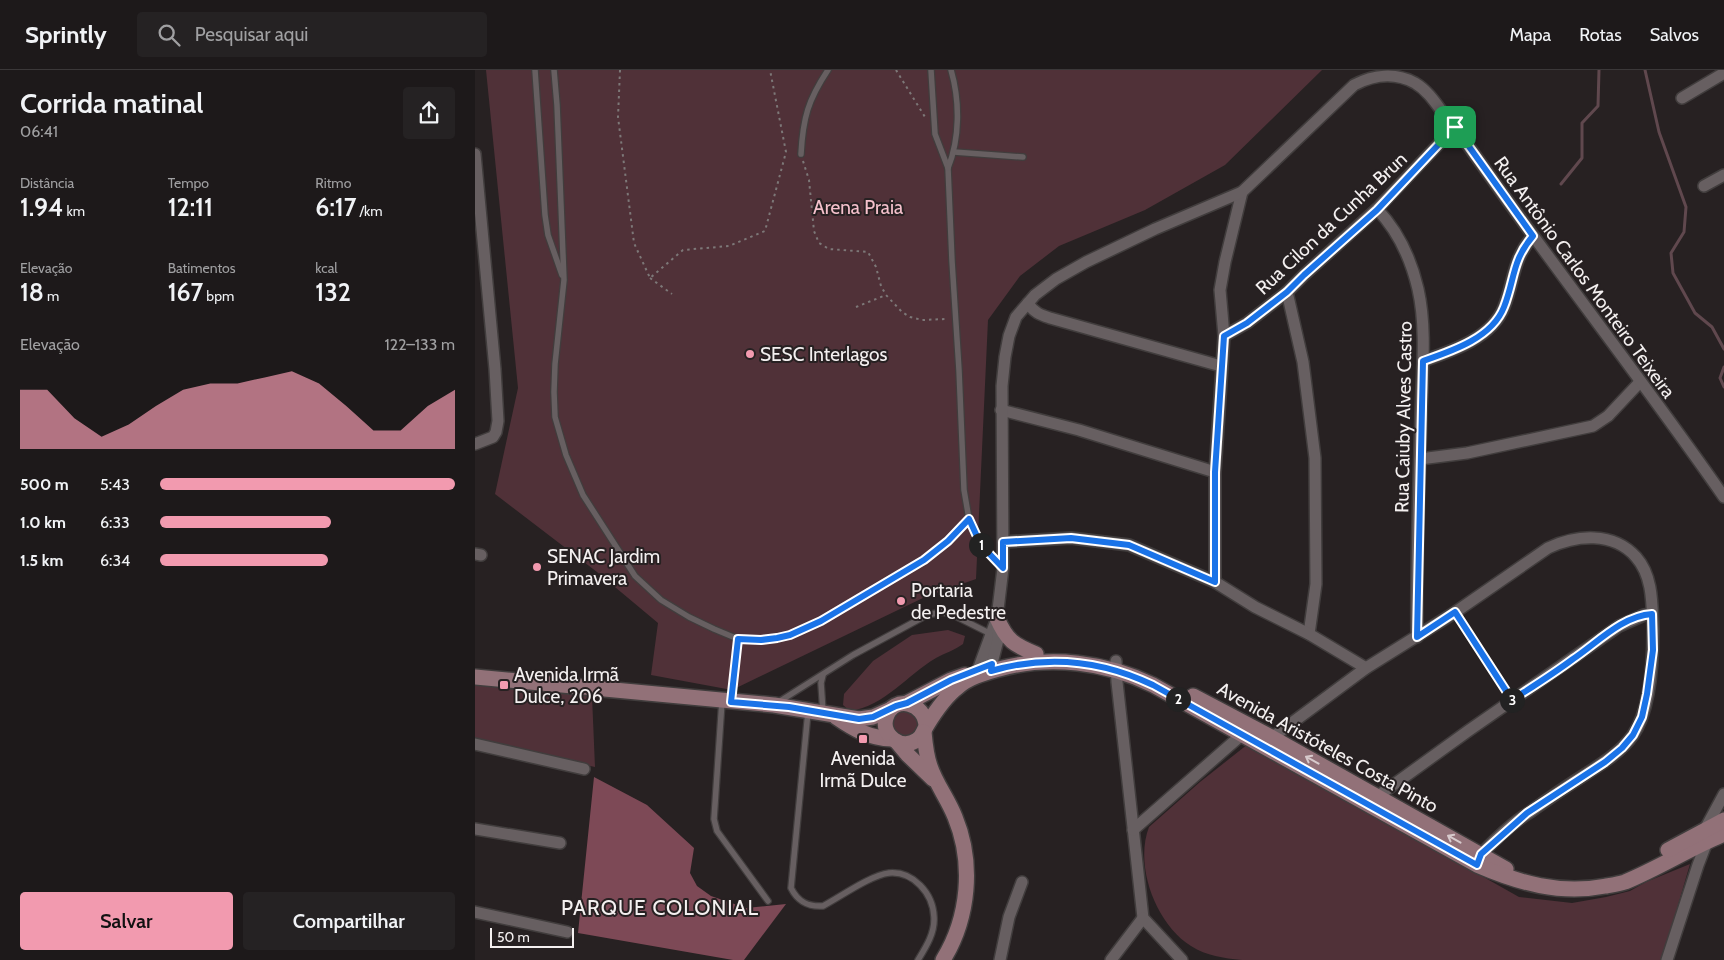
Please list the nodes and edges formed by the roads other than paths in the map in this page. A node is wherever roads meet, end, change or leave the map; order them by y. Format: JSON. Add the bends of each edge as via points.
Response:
{"nodes":[{"id":1,"x":535,"y":70,"type":"edge"},
{"id":2,"x":554,"y":70,"type":"edge"},
{"id":3,"x":828,"y":70,"type":"edge"},
{"id":4,"x":931,"y":70,"type":"edge"},
{"id":5,"x":951,"y":70,"type":"edge"},
{"id":6,"x":1724,"y":73,"type":"edge"},
{"id":7,"x":1682,"y":98,"type":"dead end"},
{"id":8,"x":1455,"y":127,"type":"junction"},
{"id":9,"x":954,"y":152,"type":"junction"},
{"id":10,"x":801,"y":154,"type":"road end"},
{"id":11,"x":475,"y":158,"type":"edge"},
{"id":12,"x":1023,"y":158,"type":"dead end"},
{"id":13,"x":948,"y":168,"type":"junction"},
{"id":14,"x":1724,"y":175,"type":"edge"},
{"id":15,"x":1704,"y":186,"type":"dead end"},
{"id":16,"x":1242,"y":192,"type":"junction"},
{"id":17,"x":1377,"y":210,"type":"junction"},
{"id":18,"x":1533,"y":236,"type":"junction"},
{"id":19,"x":564,"y":280,"type":"junction"},
{"id":20,"x":1287,"y":292,"type":"junction"},
{"id":21,"x":1028,"y":303,"type":"junction"},
{"id":22,"x":1224,"y":336,"type":"junction"},
{"id":23,"x":1423,"y":361,"type":"junction"},
{"id":24,"x":1221,"y":366,"type":"junction"},
{"id":25,"x":1640,"y":382,"type":"junction"},
{"id":26,"x":1001,"y":410,"type":"junction"},
{"id":27,"x":475,"y":444,"type":"edge"},
{"id":28,"x":1420,"y":459,"type":"junction"},
{"id":29,"x":1215,"y":472,"type":"junction"},
{"id":30,"x":1724,"y":497,"type":"edge"},
{"id":31,"x":969,"y":519,"type":"junction"},
{"id":32,"x":1003,"y":542,"type":"junction"},
{"id":33,"x":1003,"y":568,"type":"junction"},
{"id":34,"x":1215,"y":582,"type":"junction"},
{"id":35,"x":1652,"y":614,"type":"junction"},
{"id":36,"x":997,"y":618,"type":"junction"},
{"id":37,"x":991,"y":634,"type":"junction"},
{"id":38,"x":1309,"y":634,"type":"junction"},
{"id":39,"x":1417,"y":637,"type":"junction"},
{"id":40,"x":738,"y":639,"type":"junction"},
{"id":41,"x":1036,"y":654,"type":"junction"},
{"id":42,"x":1117,"y":665,"type":"junction"},
{"id":43,"x":987,"y":668,"type":"junction"},
{"id":44,"x":1366,"y":668,"type":"junction"},
{"id":45,"x":823,"y":675,"type":"junction"},
{"id":46,"x":475,"y":677,"type":"edge"},
{"id":47,"x":726,"y":701,"type":"junction"},
{"id":48,"x":907,"y":703,"type":"junction"},
{"id":49,"x":774,"y":706,"type":"junction"},
{"id":50,"x":891,"y":709,"type":"junction"},
{"id":51,"x":821,"y":712,"type":"junction"},
{"id":52,"x":925,"y":729,"type":"junction"},
{"id":53,"x":1246,"y":731,"type":"junction"},
{"id":54,"x":895,"y":740,"type":"junction"},
{"id":55,"x":1267,"y":741,"type":"junction"},
{"id":56,"x":475,"y":744,"type":"edge"},
{"id":57,"x":584,"y":768,"type":"dead end"},
{"id":58,"x":937,"y":783,"type":"junction"},
{"id":59,"x":1724,"y":794,"type":"edge"},
{"id":60,"x":1375,"y":801,"type":"junction"},
{"id":61,"x":1724,"y":820,"type":"edge"},
{"id":62,"x":475,"y":829,"type":"edge"},
{"id":63,"x":1133,"y":830,"type":"junction"},
{"id":64,"x":1724,"y":834,"type":"edge"},
{"id":65,"x":1704,"y":836,"type":"junction"},
{"id":66,"x":561,"y":843,"type":"dead end"},
{"id":67,"x":1479,"y":859,"type":"junction"},
{"id":68,"x":1022,"y":882,"type":"dead end"},
{"id":69,"x":768,"y":901,"type":"dead end"},
{"id":70,"x":475,"y":912,"type":"edge"},
{"id":71,"x":1143,"y":918,"type":"junction"},
{"id":72,"x":567,"y":932,"type":"dead end"},
{"id":73,"x":918,"y":960,"type":"edge"},
{"id":74,"x":943,"y":960,"type":"edge"},
{"id":75,"x":1000,"y":960,"type":"edge"},
{"id":76,"x":1111,"y":960,"type":"edge"},
{"id":77,"x":1182,"y":960,"type":"edge"},
{"id":78,"x":1667,"y":960,"type":"edge"}],
"edges":[{"from":1,"to":19,"type":"lane","via":[[545,215],[552,248]]},
{"from":2,"to":19,"type":"lane"},
{"from":3,"to":10,"type":"lane","via":[[808,105]]},
{"from":4,"to":13,"type":"lane","via":[[935,134]]},
{"from":5,"to":9,"type":"lane","via":[[957,103]]},
{"from":6,"to":7,"type":"street"},
{"from":8,"to":16,"type":"street","name":"Rua Antônio Carlos Monteiro Teixeira","via":[[1416,83],[1403,78],[1375,76],[1354,85]]},
{"from":8,"to":17,"type":"street","name":"Rua Cilon da Cunha Brun"},
{"from":8,"to":18,"type":"street","name":"Rua Antônio Carlos Monteiro Teixeira"},
{"from":9,"to":12,"type":"lane"},
{"from":9,"to":13,"type":"lane"},
{"from":11,"to":27,"type":"street","via":[[498,421],[493,436]]},
{"from":13,"to":31,"type":"lane","via":[[963,490]]},
{"from":14,"to":15,"type":"street"},
{"from":16,"to":21,"type":"street","name":"Rua Antônio Carlos Monteiro Teixeira","via":[[1086,262],[1056,279]]},
{"from":16,"to":22,"type":"street","via":[[1221,290]]},
{"from":17,"to":20,"type":"street","name":"Rua Cilon da Cunha Brun"},
{"from":17,"to":23,"type":"street","name":"Rua Caiuby Alves Castro","via":[[1397,234],[1411,266],[1421,308]]},
{"from":18,"to":23,"type":"street","via":[[1520,253],[1505,306],[1492,326],[1460,346]]},
{"from":18,"to":25,"type":"street","name":"Rua Antônio Carlos Monteiro Teixeira"},
{"from":19,"to":40,"type":"lane","via":[[555,364],[555,417],[583,495],[635,576],[661,600],[689,617]]},
{"from":20,"to":22,"type":"street","name":"Rua Cilon da Cunha Brun","via":[[1247,323]]},
{"from":20,"to":38,"type":"street","via":[[1303,362],[1315,458],[1316,584]]},
{"from":21,"to":24,"type":"street","via":[[1039,314],[1051,318]]},
{"from":21,"to":26,"type":"street","name":"Rua Antônio Carlos Monteiro Teixeira","via":[[1016,317],[1009,336]]},
{"from":22,"to":24,"type":"street"},
{"from":23,"to":28,"type":"street","name":"Rua Caiuby Alves Castro"},
{"from":24,"to":29,"type":"street"},
{"from":25,"to":28,"type":"street","via":[[1608,416],[1582,430]]},
{"from":25,"to":30,"type":"street","name":"Rua Antônio Carlos Monteiro Teixeira"},
{"from":26,"to":29,"type":"street"},
{"from":26,"to":32,"type":"street","name":"Rua Antônio Carlos Monteiro Teixeira"},
{"from":28,"to":39,"type":"street","name":"Rua Caiuby Alves Castro"},
{"from":29,"to":34,"type":"street"},
{"from":31,"to":33,"type":"lane","via":[[981,545]]},
{"from":31,"to":40,"type":"lane","via":[[924,560],[821,621],[777,638]]},
{"from":32,"to":33,"type":"street","name":"Rua Antônio Carlos Monteiro Teixeira"},
{"from":32,"to":34,"type":"street","via":[[1071,538],[1129,545]]},
{"from":33,"to":36,"type":"street","name":"Rua Antônio Carlos Monteiro Teixeira"},
{"from":34,"to":38,"type":"street","via":[[1255,607]]},
{"from":35,"to":39,"type":"street","via":[[1651,590],[1636,557],[1615,542],[1585,537],[1548,548]]},
{"from":35,"to":60,"type":"street","via":[[1619,626]]},
{"from":35,"to":67,"type":"street","via":[[1653,650],[1647,694],[1642,717],[1633,735],[1605,762],[1527,813]]},
{"from":36,"to":37,"type":"street","name":"Rua Antônio Carlos Monteiro Teixeira"},
{"from":36,"to":41,"type":"main road","via":[[1011,642]]},
{"from":36,"to":43,"type":"street","name":"Rua Antônio Carlos Monteiro Teixeira","via":[[998,640]]},
{"from":37,"to":43,"type":"street","name":"Rua Antônio Carlos Monteiro Teixeira"},
{"from":37,"to":45,"type":"lane","via":[[953,615],[935,612],[853,655]]},
{"from":38,"to":44,"type":"street"},
{"from":39,"to":44,"type":"street"},
{"from":40,"to":47,"type":"lane"},
{"from":41,"to":42,"type":"main road","name":"Avenida Aristóteles Costa Pinto","via":[[1075,654]]},
{"from":41,"to":43,"type":"main road","name":"Avenida Aristóteles Costa Pinto","via":[[1010,658]]},
{"from":42,"to":43,"type":"main road","name":"Avenida Aristóteles Costa Pinto","via":[[1036,662]]},
{"from":42,"to":53,"type":"main road","name":"Avenida Aristóteles Costa Pinto","via":[[1137,667]]},
{"from":42,"to":63,"type":"street"},
{"from":43,"to":48,"type":"main road","name":"Avenida Aristóteles Costa Pinto","via":[[951,680]]},
{"from":43,"to":52,"type":"main road","name":"Avenida Aristóteles Costa Pinto","via":[[956,688]]},
{"from":44,"to":55,"type":"street"},
{"from":45,"to":49,"type":"lane"},
{"from":45,"to":51,"type":"lane"},
{"from":46,"to":47,"type":"main road"},
{"from":47,"to":49,"type":"main road"},
{"from":47,"to":69,"type":"lane","via":[[713,819],[717,831]]},
{"from":48,"to":50,"type":"main road"},
{"from":48,"to":52,"type":"main road","via":[[921,711],[926,721]]},
{"from":49,"to":51,"type":"main road"},
{"from":50,"to":51,"type":"main road","via":[[859,719]]},
{"from":50,"to":54,"type":"main road","via":[[885,724]]},
{"from":51,"to":54,"type":"main road","via":[[861,734]]},
{"from":51,"to":73,"type":"lane","via":[[791,888],[804,904],[823,906],[878,876],[895,873],[911,877],[925,890],[934,917],[928,946]]},
{"from":52,"to":54,"type":"main road","via":[[913,743],[902,744]]},
{"from":52,"to":58,"type":"main road","via":[[927,755]]},
{"from":53,"to":55,"type":"main road","name":"Avenida Aristóteles Costa Pinto"},
{"from":53,"to":63,"type":"street"},
{"from":54,"to":58,"type":"main road"},
{"from":55,"to":60,"type":"main road","name":"Avenida Aristóteles Costa Pinto"},
{"from":56,"to":57,"type":"street"},
{"from":58,"to":74,"type":"main road","via":[[956,819],[966,870],[966,896],[961,918]]},
{"from":59,"to":65,"type":"street"},
{"from":60,"to":67,"type":"main road","name":"Avenida Aristóteles Costa Pinto"},
{"from":61,"to":65,"type":"main road","name":"Avenida Aristóteles Costa Pinto"},
{"from":62,"to":66,"type":"street"},
{"from":63,"to":71,"type":"street"},
{"from":64,"to":65,"type":"main road","name":"Avenida Aristóteles Costa Pinto"},
{"from":65,"to":67,"type":"main road","name":"Avenida Aristóteles Costa Pinto","via":[[1632,869],[1599,880],[1581,882],[1533,877]]},
{"from":65,"to":78,"type":"street","via":[[1698,865]]},
{"from":68,"to":75,"type":"street","via":[[1009,917]]},
{"from":70,"to":72,"type":"street"},
{"from":71,"to":76,"type":"street"},
{"from":71,"to":77,"type":"street"}]}
